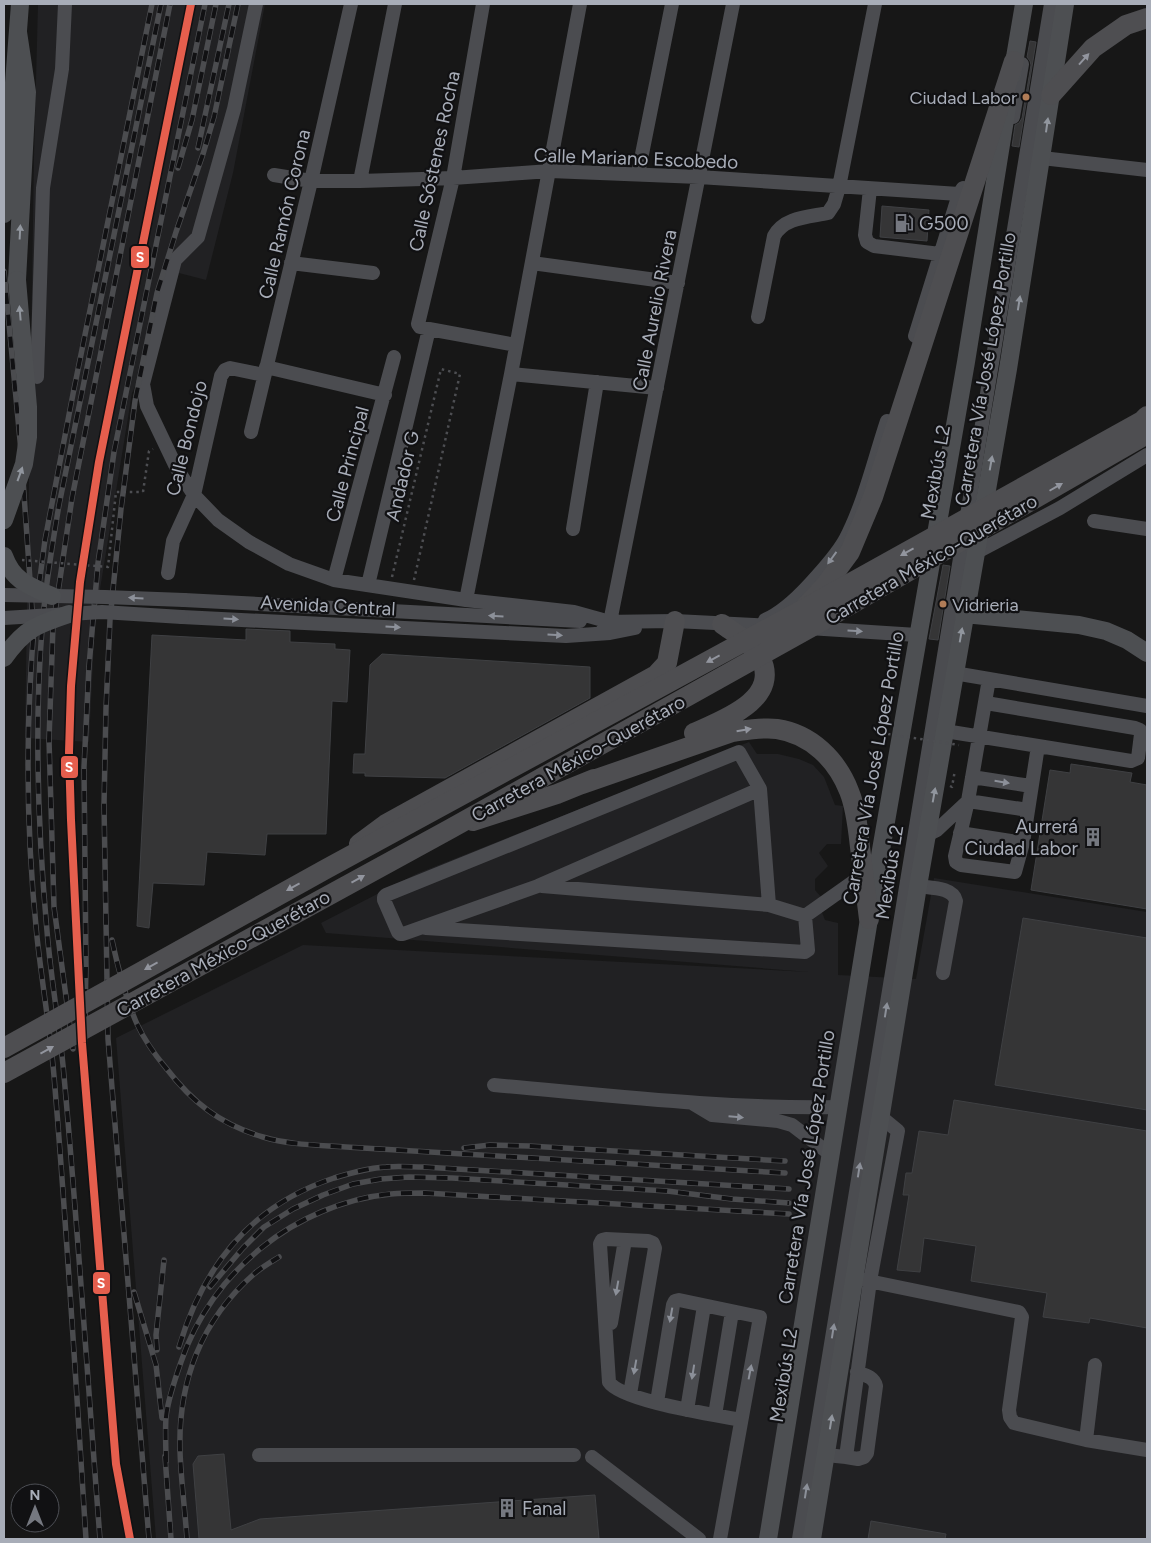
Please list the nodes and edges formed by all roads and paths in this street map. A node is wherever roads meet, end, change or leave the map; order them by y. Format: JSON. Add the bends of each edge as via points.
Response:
{"nodes":[{"id":1,"x":20,"y":4,"type":"edge"},
{"id":2,"x":64,"y":4,"type":"edge"},
{"id":3,"x":256,"y":4,"type":"edge"},
{"id":4,"x":351,"y":4,"type":"edge"},
{"id":5,"x":395,"y":4,"type":"edge"},
{"id":6,"x":483,"y":4,"type":"edge"},
{"id":7,"x":580,"y":4,"type":"edge"},
{"id":8,"x":672,"y":4,"type":"edge"},
{"id":9,"x":733,"y":4,"type":"edge"},
{"id":10,"x":875,"y":4,"type":"edge"},
{"id":11,"x":1024,"y":4,"type":"edge"},
{"id":12,"x":1031,"y":4,"type":"edge"},
{"id":13,"x":1051,"y":4,"type":"edge"},
{"id":14,"x":1065,"y":4,"type":"edge"},
{"id":15,"x":1147,"y":18,"type":"edge"},
{"id":16,"x":18,"y":32,"type":"junction"},
{"id":17,"x":1014,"y":61,"type":"junction"},
{"id":18,"x":1051,"y":95,"type":"junction"},
{"id":19,"x":984,"y":153,"type":"junction"},
{"id":20,"x":1042,"y":158,"type":"junction"},
{"id":21,"x":1147,"y":170,"type":"edge"},
{"id":22,"x":550,"y":171,"type":"junction"},
{"id":23,"x":638,"y":174,"type":"junction"},
{"id":24,"x":274,"y":175,"type":"dead end"},
{"id":25,"x":699,"y":177,"type":"junction"},
{"id":26,"x":453,"y":178,"type":"junction"},
{"id":27,"x":311,"y":181,"type":"junction"},
{"id":28,"x":360,"y":181,"type":"junction"},
{"id":29,"x":839,"y":187,"type":"junction"},
{"id":30,"x":870,"y":189,"type":"junction"},
{"id":31,"x":959,"y":194,"type":"junction"},
{"id":32,"x":4,"y":214,"type":"edge"},
{"id":33,"x":940,"y":254,"type":"junction"},
{"id":34,"x":291,"y":263,"type":"junction"},
{"id":35,"x":532,"y":263,"type":"junction"},
{"id":36,"x":373,"y":273,"type":"dead end"},
{"id":37,"x":678,"y":282,"type":"junction"},
{"id":38,"x":758,"y":317,"type":"dead end"},
{"id":39,"x":424,"y":327,"type":"junction"},
{"id":40,"x":516,"y":345,"type":"junction"},
{"id":41,"x":394,"y":357,"type":"dead end"},
{"id":42,"x":265,"y":371,"type":"junction"},
{"id":43,"x":511,"y":374,"type":"junction"},
{"id":44,"x":37,"y":377,"type":"dead end"},
{"id":45,"x":597,"y":382,"type":"junction"},
{"id":46,"x":657,"y":388,"type":"junction"},
{"id":47,"x":385,"y":395,"type":"junction"},
{"id":48,"x":1147,"y":404,"type":"edge"},
{"id":49,"x":1147,"y":416,"type":"edge"},
{"id":50,"x":251,"y":432,"type":"dead end"},
{"id":51,"x":1147,"y":434,"type":"edge"},
{"id":52,"x":165,"y":443,"type":"junction"},
{"id":53,"x":1147,"y":455,"type":"edge"},
{"id":54,"x":194,"y":495,"type":"junction"},
{"id":55,"x":984,"y":502,"type":"junction"},
{"id":56,"x":4,"y":520,"type":"edge"},
{"id":57,"x":1094,"y":521,"type":"dead end"},
{"id":58,"x":573,"y":529,"type":"dead end"},
{"id":59,"x":1147,"y":529,"type":"edge"},
{"id":60,"x":975,"y":554,"type":"junction"},
{"id":61,"x":11,"y":558,"type":"edge"},
{"id":62,"x":168,"y":573,"type":"dead end"},
{"id":63,"x":334,"y":580,"type":"junction"},
{"id":64,"x":368,"y":585,"type":"junction"},
{"id":65,"x":389,"y":588,"type":"junction"},
{"id":66,"x":412,"y":591,"type":"junction"},
{"id":67,"x":4,"y":595,"type":"edge"},
{"id":68,"x":52,"y":596,"type":"junction"},
{"id":69,"x":466,"y":600,"type":"junction"},
{"id":70,"x":802,"y":610,"type":"junction"},
{"id":71,"x":69,"y":614,"type":"junction"},
{"id":72,"x":964,"y":614,"type":"junction"},
{"id":73,"x":4,"y":618,"type":"edge"},
{"id":74,"x":675,"y":621,"type":"junction"},
{"id":75,"x":610,"y":622,"type":"junction"},
{"id":76,"x":650,"y":622,"type":"junction"},
{"id":77,"x":722,"y":624,"type":"junction"},
{"id":78,"x":754,"y":625,"type":"junction"},
{"id":79,"x":918,"y":636,"type":"junction"},
{"id":80,"x":1147,"y":653,"type":"edge"},
{"id":81,"x":4,"y":658,"type":"edge"},
{"id":82,"x":954,"y":673,"type":"junction"},
{"id":83,"x":989,"y":679,"type":"junction"},
{"id":84,"x":986,"y":703,"type":"junction"},
{"id":85,"x":1147,"y":706,"type":"edge"},
{"id":86,"x":945,"y":731,"type":"junction"},
{"id":87,"x":888,"y":734,"type":"dead end"},
{"id":88,"x":979,"y":736,"type":"junction"},
{"id":89,"x":959,"y":745,"type":"dead end"},
{"id":90,"x":1038,"y":746,"type":"junction"},
{"id":91,"x":972,"y":777,"type":"junction"},
{"id":92,"x":582,"y":784,"type":"junction"},
{"id":93,"x":1031,"y":786,"type":"junction"},
{"id":94,"x":760,"y":789,"type":"junction"},
{"id":95,"x":968,"y":801,"type":"junction"},
{"id":96,"x":1028,"y":810,"type":"junction"},
{"id":97,"x":450,"y":829,"type":"junction"},
{"id":98,"x":960,"y":833,"type":"junction"},
{"id":99,"x":927,"y":835,"type":"junction"},
{"id":100,"x":1023,"y":843,"type":"junction"},
{"id":101,"x":326,"y":869,"type":"junction"},
{"id":102,"x":864,"y":875,"type":"junction"},
{"id":103,"x":538,"y":886,"type":"junction"},
{"id":104,"x":918,"y":886,"type":"junction"},
{"id":105,"x":769,"y":905,"type":"junction"},
{"id":106,"x":805,"y":916,"type":"junction"},
{"id":107,"x":869,"y":919,"type":"junction"},
{"id":108,"x":421,"y":928,"type":"junction"},
{"id":109,"x":943,"y":973,"type":"dead end"},
{"id":110,"x":4,"y":1048,"type":"edge"},
{"id":111,"x":4,"y":1073,"type":"edge"},
{"id":112,"x":494,"y":1085,"type":"dead end"},
{"id":113,"x":691,"y":1102,"type":"junction"},
{"id":114,"x":838,"y":1107,"type":"junction"},
{"id":115,"x":830,"y":1154,"type":"junction"},
{"id":116,"x":626,"y":1240,"type":"junction"},
{"id":117,"x":862,"y":1280,"type":"junction"},
{"id":118,"x":704,"y":1306,"type":"junction"},
{"id":119,"x":732,"y":1312,"type":"junction"},
{"id":120,"x":606,"y":1345,"type":"junction"},
{"id":121,"x":1095,"y":1365,"type":"dead end"},
{"id":122,"x":857,"y":1372,"type":"junction"},
{"id":123,"x":630,"y":1394,"type":"junction"},
{"id":124,"x":657,"y":1402,"type":"junction"},
{"id":125,"x":687,"y":1410,"type":"junction"},
{"id":126,"x":715,"y":1415,"type":"junction"},
{"id":127,"x":741,"y":1420,"type":"junction"},
{"id":128,"x":1086,"y":1440,"type":"junction"},
{"id":129,"x":1147,"y":1450,"type":"edge"},
{"id":130,"x":574,"y":1455,"type":"dead end"},
{"id":131,"x":259,"y":1456,"type":"dead end"},
{"id":132,"x":592,"y":1456,"type":"dead end"},
{"id":133,"x":826,"y":1456,"type":"junction"},
{"id":134,"x":846,"y":1457,"type":"junction"},
{"id":135,"x":699,"y":1539,"type":"edge"},
{"id":136,"x":720,"y":1539,"type":"edge"},
{"id":137,"x":768,"y":1539,"type":"edge"},
{"id":138,"x":775,"y":1539,"type":"edge"},
{"id":139,"x":799,"y":1539,"type":"edge"},
{"id":140,"x":812,"y":1539,"type":"edge"}],
"edges":[{"from":1,"to":16,"type":"main road"},
{"from":2,"to":44,"type":"street","via":[[62,69],[43,188]]},
{"from":3,"to":52,"type":"street","via":[[234,109],[198,237],[175,260],[143,384],[147,406]]},
{"from":4,"to":27,"type":"street","name":"Calle Ramón Corona"},
{"from":5,"to":28,"type":"street"},
{"from":6,"to":26,"type":"street","name":"Calle Sóstenes Rocha"},
{"from":7,"to":22,"type":"street"},
{"from":8,"to":23,"type":"street"},
{"from":9,"to":25,"type":"street","name":"Calle Aurelio Rivera"},
{"from":10,"to":29,"type":"street"},
{"from":11,"to":17,"type":"main road","name":"Carretera Vía José López Portillo"},
{"from":12,"to":138,"type":"street","name":"Mexibús L2"},
{"from":139,"to":13,"type":"street","name":"Mexibús L2","one_way":true},
{"from":14,"to":18,"type":"main road","name":"Carretera Vía José López Portillo"},
{"from":18,"to":15,"type":"highway","one_way":true,"via":[[1093,48],[1126,25]]},
{"from":16,"to":32,"type":"main road"},
{"from":56,"to":16,"type":"main road","one_way":true,"bridge":true,"via":[[24,464],[28,437],[17,280],[27,92]]},
{"from":17,"to":19,"type":"highway"},
{"from":17,"to":79,"type":"main road","name":"Carretera Vía José López Portillo"},
{"from":20,"to":18,"type":"main road","name":"Carretera Vía José López Portillo","one_way":true},
{"from":19,"to":31,"type":"street"},
{"from":19,"to":70,"type":"highway","via":[[873,497],[850,552]]},
{"from":20,"to":21,"type":"street"},
{"from":55,"to":20,"type":"main road","name":"Carretera Vía José López Portillo","one_way":true},
{"from":22,"to":23,"type":"street","name":"Calle Mariano Escobedo"},
{"from":22,"to":26,"type":"street","name":"Calle Mariano Escobedo"},
{"from":22,"to":35,"type":"street"},
{"from":23,"to":25,"type":"street","name":"Calle Mariano Escobedo"},
{"from":24,"to":27,"type":"street","name":"Calle Mariano Escobedo"},
{"from":25,"to":29,"type":"street","name":"Calle Mariano Escobedo"},
{"from":25,"to":37,"type":"street","name":"Calle Aurelio Rivera"},
{"from":26,"to":28,"type":"street","name":"Calle Mariano Escobedo"},
{"from":26,"to":39,"type":"street","name":"Calle Sóstenes Rocha"},
{"from":27,"to":28,"type":"street","name":"Calle Mariano Escobedo"},
{"from":27,"to":34,"type":"street","name":"Calle Ramón Corona"},
{"from":29,"to":30,"type":"street","name":"Calle Mariano Escobedo"},
{"from":29,"to":38,"type":"street","via":[[828,213],[787,222],[779,227],[774,236]]},
{"from":30,"to":31,"type":"street","name":"Calle Mariano Escobedo"},
{"from":30,"to":33,"type":"street","via":[[867,242],[874,246]]},
{"from":31,"to":33,"type":"street"},
{"from":33,"to":78,"type":"street","one_way":true,"via":[[897,394],[847,536],[804,591],[768,619]]},
{"from":34,"to":36,"type":"street"},
{"from":34,"to":42,"type":"street","name":"Calle Ramón Corona"},
{"from":35,"to":37,"type":"street"},
{"from":35,"to":40,"type":"street"},
{"from":37,"to":46,"type":"street","name":"Calle Aurelio Rivera"},
{"from":39,"to":40,"type":"street"},
{"from":39,"to":64,"type":"street","name":"Calle Sóstenes Rocha"},
{"from":40,"to":43,"type":"street"},
{"from":41,"to":47,"type":"street","name":"Calle Principal"},
{"from":42,"to":47,"type":"street"},
{"from":42,"to":50,"type":"street","name":"Calle Ramón Corona"},
{"from":42,"to":54,"type":"street","name":"Calle Bondojo","via":[[230,368],[221,376]]},
{"from":43,"to":45,"type":"street"},
{"from":43,"to":69,"type":"street"},
{"from":45,"to":46,"type":"street"},
{"from":45,"to":58,"type":"street"},
{"from":46,"to":75,"type":"street","name":"Calle Aurelio Rivera"},
{"from":47,"to":63,"type":"street","name":"Calle Principal"},
{"from":48,"to":55,"type":"street","via":[[1028,482]]},
{"from":49,"to":70,"type":"highway","name":"Carretera México-Querétaro","one_way":true,"bridge":true},
{"from":97,"to":51,"type":"highway","name":"Carretera México-Querétaro","one_way":true,"bridge":true},
{"from":52,"to":54,"type":"street"},
{"from":52,"to":61,"type":"path","bridge":true,"via":[[149,451],[143,492],[116,492],[108,566]]},
{"from":53,"to":60,"type":"street","via":[[1060,508]]},
{"from":54,"to":62,"type":"street","name":"Calle Bondojo","via":[[173,541]]},
{"from":54,"to":63,"type":"street","via":[[218,520],[249,542],[289,564]]},
{"from":55,"to":60,"type":"main road","name":"Carretera Vía José López Portillo"},
{"from":57,"to":59,"type":"street"},
{"from":60,"to":72,"type":"main road","name":"Carretera Vía José López Portillo"},
{"from":61,"to":68,"type":"main road","bridge":true,"via":[[8,566],[13,574],[25,584]]},
{"from":63,"to":64,"type":"street"},
{"from":64,"to":65,"type":"street"},
{"from":65,"to":66,"type":"street"},
{"from":65,"to":66,"type":"path","name":"Andador G","via":[[441,369],[460,374]]},
{"from":66,"to":69,"type":"street"},
{"from":67,"to":68,"type":"street","name":"Avenida Central","bridge":true},
{"from":75,"to":68,"type":"street","name":"Avenida Central","one_way":true,"bridge":true},
{"from":69,"to":75,"type":"street","via":[[574,612]]},
{"from":70,"to":101,"type":"highway","name":"Carretera México-Querétaro","one_way":true,"bridge":true},
{"from":71,"to":73,"type":"street","name":"Avenida Central","bridge":true},
{"from":71,"to":76,"type":"street","name":"Avenida Central","one_way":true,"bridge":true,"via":[[102,612],[566,636],[630,630]]},
{"from":71,"to":81,"type":"main road","bridge":true,"via":[[30,629],[14,643]]},
{"from":72,"to":80,"type":"main road","via":[[1079,625],[1106,631]]},
{"from":82,"to":72,"type":"main road","name":"Carretera Vía José López Portillo","one_way":true},
{"from":74,"to":76,"type":"street","name":"Avenida Central"},
{"from":74,"to":77,"type":"street","name":"Avenida Central"},
{"from":74,"to":101,"type":"highway","bridge":true,"via":[[667,663],[656,675],[386,824]]},
{"from":75,"to":76,"type":"street","name":"Avenida Central"},
{"from":77,"to":78,"type":"street","name":"Avenida Central"},
{"from":77,"to":92,"type":"highway","via":[[759,655],[764,677],[762,689],[754,700],[720,721]]},
{"from":78,"to":79,"type":"street","name":"Avenida Central","one_way":true},
{"from":79,"to":107,"type":"main road","name":"Carretera Vía José López Portillo"},
{"from":82,"to":83,"type":"street"},
{"from":82,"to":86,"type":"main road","name":"Carretera Vía José López Portillo"},
{"from":83,"to":84,"type":"street"},
{"from":83,"to":85,"type":"street"},
{"from":84,"to":88,"type":"street"},
{"from":84,"to":90,"type":"street","via":[[1136,728],[1141,734],[1138,758],[1131,761]]},
{"from":86,"to":88,"type":"street"},
{"from":99,"to":86,"type":"main road","name":"Carretera Vía José López Portillo","one_way":true},
{"from":87,"to":89,"type":"path","bridge":true},
{"from":88,"to":90,"type":"street"},
{"from":88,"to":91,"type":"street"},
{"from":90,"to":93,"type":"street"},
{"from":91,"to":93,"type":"street","one_way":true},
{"from":91,"to":95,"type":"street"},
{"from":92,"to":97,"type":"highway","bridge":true},
{"from":92,"to":102,"type":"highway","one_way":true,"via":[[732,732],[778,729],[808,739],[834,763],[849,791],[857,821]]},
{"from":93,"to":96,"type":"street"},
{"from":94,"to":103,"type":"street"},
{"from":94,"to":105,"type":"street"},
{"from":94,"to":108,"type":"street","via":[[742,754],[735,752],[384,897],[400,934]]},
{"from":95,"to":96,"type":"street"},
{"from":95,"to":98,"type":"street"},
{"from":95,"to":99,"type":"street","via":[[937,830]]},
{"from":96,"to":100,"type":"street"},
{"from":111,"to":97,"type":"highway","name":"Carretera México-Querétaro","one_way":true,"bridge":true},
{"from":98,"to":100,"type":"street"},
{"from":98,"to":100,"type":"street","via":[[954,856],[956,862],[1009,873],[1017,869]]},
{"from":99,"to":104,"type":"main road","name":"Carretera Vía José López Portillo"},
{"from":101,"to":110,"type":"highway","name":"Carretera México-Querétaro","one_way":true,"bridge":true},
{"from":102,"to":106,"type":"street"},
{"from":102,"to":107,"type":"highway"},
{"from":103,"to":105,"type":"street"},
{"from":103,"to":108,"type":"street"},
{"from":104,"to":109,"type":"street","via":[[950,891],[955,896]]},
{"from":104,"to":117,"type":"main road","name":"Carretera Vía José López Portillo","via":[[880,1117]]},
{"from":105,"to":106,"type":"street"},
{"from":106,"to":108,"type":"street","via":[[808,950],[805,952]]},
{"from":107,"to":114,"type":"main road","name":"Carretera Vía José López Portillo"},
{"from":112,"to":113,"type":"street"},
{"from":113,"to":114,"type":"street"},
{"from":113,"to":115,"type":"street","one_way":true,"via":[[712,1115],[792,1125]]},
{"from":114,"to":115,"type":"main road","name":"Carretera Vía José López Portillo"},
{"from":115,"to":137,"type":"main road","name":"Carretera Vía José López Portillo"},
{"from":116,"to":120,"type":"street","one_way":true},
{"from":116,"to":120,"type":"street","via":[[606,1239],[600,1244]]},
{"from":116,"to":123,"type":"street","one_way":true,"via":[[653,1243],[654,1248]]},
{"from":117,"to":122,"type":"street"},
{"from":117,"to":128,"type":"street","via":[[1021,1314],[1010,1417],[1014,1423]]},
{"from":133,"to":117,"type":"main road","name":"Carretera Vía José López Portillo","one_way":true},
{"from":118,"to":119,"type":"street"},
{"from":118,"to":124,"type":"street","one_way":true,"via":[[679,1300],[673,1305]]},
{"from":118,"to":125,"type":"street","one_way":true},
{"from":119,"to":126,"type":"street"},
{"from":127,"to":119,"type":"street","one_way":true,"via":[[760,1317]]},
{"from":120,"to":123,"type":"street","via":[[609,1382],[616,1389]]},
{"from":121,"to":128,"type":"street"},
{"from":122,"to":134,"type":"street"},
{"from":122,"to":134,"type":"street","via":[[872,1378],[876,1386],[866,1453],[858,1459]]},
{"from":123,"to":124,"type":"street"},
{"from":124,"to":125,"type":"street"},
{"from":125,"to":126,"type":"street"},
{"from":126,"to":127,"type":"street"},
{"from":127,"to":136,"type":"street"},
{"from":128,"to":129,"type":"street"},
{"from":130,"to":131,"type":"street"},
{"from":132,"to":135,"type":"street"},
{"from":133,"to":134,"type":"street"},
{"from":133,"to":140,"type":"main road","name":"Carretera Vía José López Portillo"}]}
